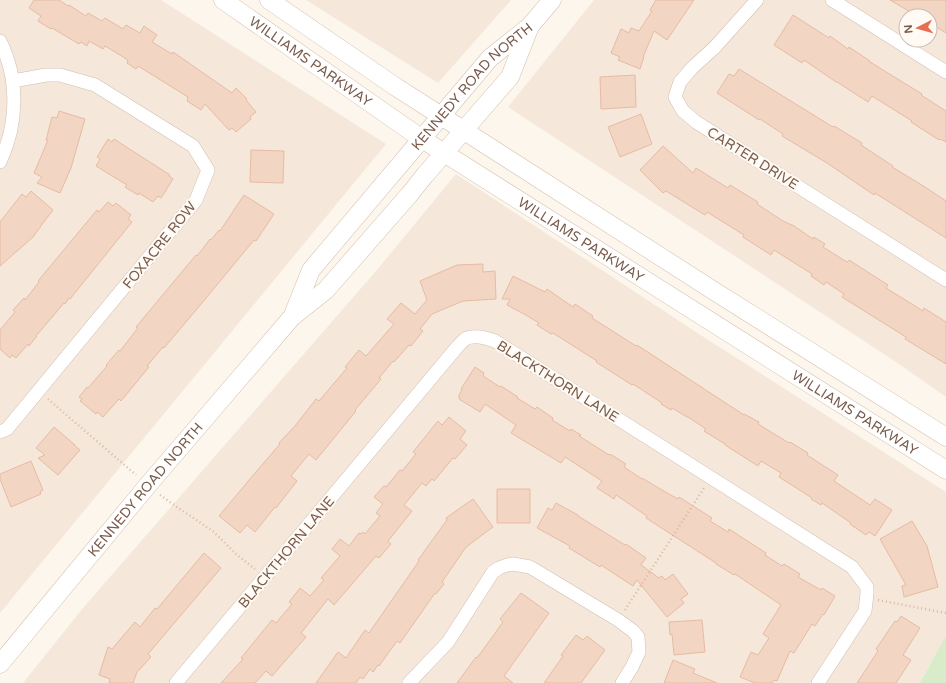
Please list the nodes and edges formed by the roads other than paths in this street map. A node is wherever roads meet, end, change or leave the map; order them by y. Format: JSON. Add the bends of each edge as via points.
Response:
{"nodes":[{"id":1,"x":223,"y":0,"type":"edge"},
{"id":2,"x":269,"y":0,"type":"edge"},
{"id":3,"x":552,"y":0,"type":"edge"},
{"id":4,"x":757,"y":0,"type":"edge"},
{"id":5,"x":832,"y":0,"type":"edge"},
{"id":6,"x":530,"y":26,"type":"junction"},
{"id":7,"x":0,"y":41,"type":"edge"},
{"id":8,"x":946,"y":72,"type":"edge"},
{"id":9,"x":13,"y":81,"type":"junction"},
{"id":10,"x":441,"y":116,"type":"junction"},
{"id":11,"x":464,"y":130,"type":"junction"},
{"id":12,"x":422,"y":139,"type":"junction"},
{"id":13,"x":444,"y":153,"type":"junction"},
{"id":14,"x":0,"y":162,"type":"edge"},
{"id":15,"x":946,"y":280,"type":"edge"},
{"id":16,"x":292,"y":317,"type":"junction"},
{"id":17,"x":0,"y":432,"type":"edge"},
{"id":18,"x":946,"y":437,"type":"edge"},
{"id":19,"x":946,"y":470,"type":"edge"},
{"id":20,"x":0,"y":664,"type":"edge"},
{"id":21,"x":176,"y":683,"type":"edge"},
{"id":22,"x":409,"y":683,"type":"edge"},
{"id":23,"x":622,"y":683,"type":"edge"},
{"id":24,"x":818,"y":683,"type":"edge"}],
"edges":[{"from":1,"to":12,"type":"main road","name":"WILLIAMS PARKWAY"},
{"from":2,"to":10,"type":"main road","name":"WILLIAMS PARKWAY"},
{"from":3,"to":6,"type":"main road"},
{"from":4,"to":15,"type":"street","name":"CARTER DRIVE","via":[[680,82],[675,97],[683,111],[696,122]]},
{"from":5,"to":8,"type":"street"},
{"from":6,"to":10,"type":"main road","name":"KENNEDY ROAD NORTH","via":[[490,58]]},
{"from":6,"to":11,"type":"main road","name":"KENNEDY ROAD NORTH","via":[[510,77]]},
{"from":7,"to":9,"type":"street"},
{"from":9,"to":14,"type":"street","via":[[14,110],[10,136]]},
{"from":9,"to":17,"type":"street","name":"FOXACRE ROW","via":[[60,75],[95,85],[193,146],[208,170],[196,200],[7,429]]},
{"from":10,"to":11,"type":"main road","name":"WILLIAMS PARKWAY"},
{"from":10,"to":12,"type":"main road","name":"KENNEDY ROAD NORTH"},
{"from":11,"to":13,"type":"main road","name":"KENNEDY ROAD NORTH"},
{"from":11,"to":18,"type":"main road","name":"WILLIAMS PARKWAY"},
{"from":12,"to":13,"type":"main road","name":"WILLIAMS PARKWAY"},
{"from":12,"to":16,"type":"main road","name":"KENNEDY ROAD NORTH","via":[[311,270]]},
{"from":13,"to":16,"type":"main road","name":"KENNEDY ROAD NORTH","via":[[326,290]]},
{"from":13,"to":19,"type":"main road","name":"WILLIAMS PARKWAY"},
{"from":16,"to":20,"type":"main road","name":"KENNEDY ROAD NORTH","via":[[148,485]]},
{"from":21,"to":24,"type":"street","name":"BLACKTHORN LANE","via":[[458,346],[474,336],[495,341],[852,567],[867,587],[865,610]]},
{"from":22,"to":23,"type":"street","via":[[448,642],[493,572],[513,564],[530,567],[633,631],[638,637],[639,652]]}]}
